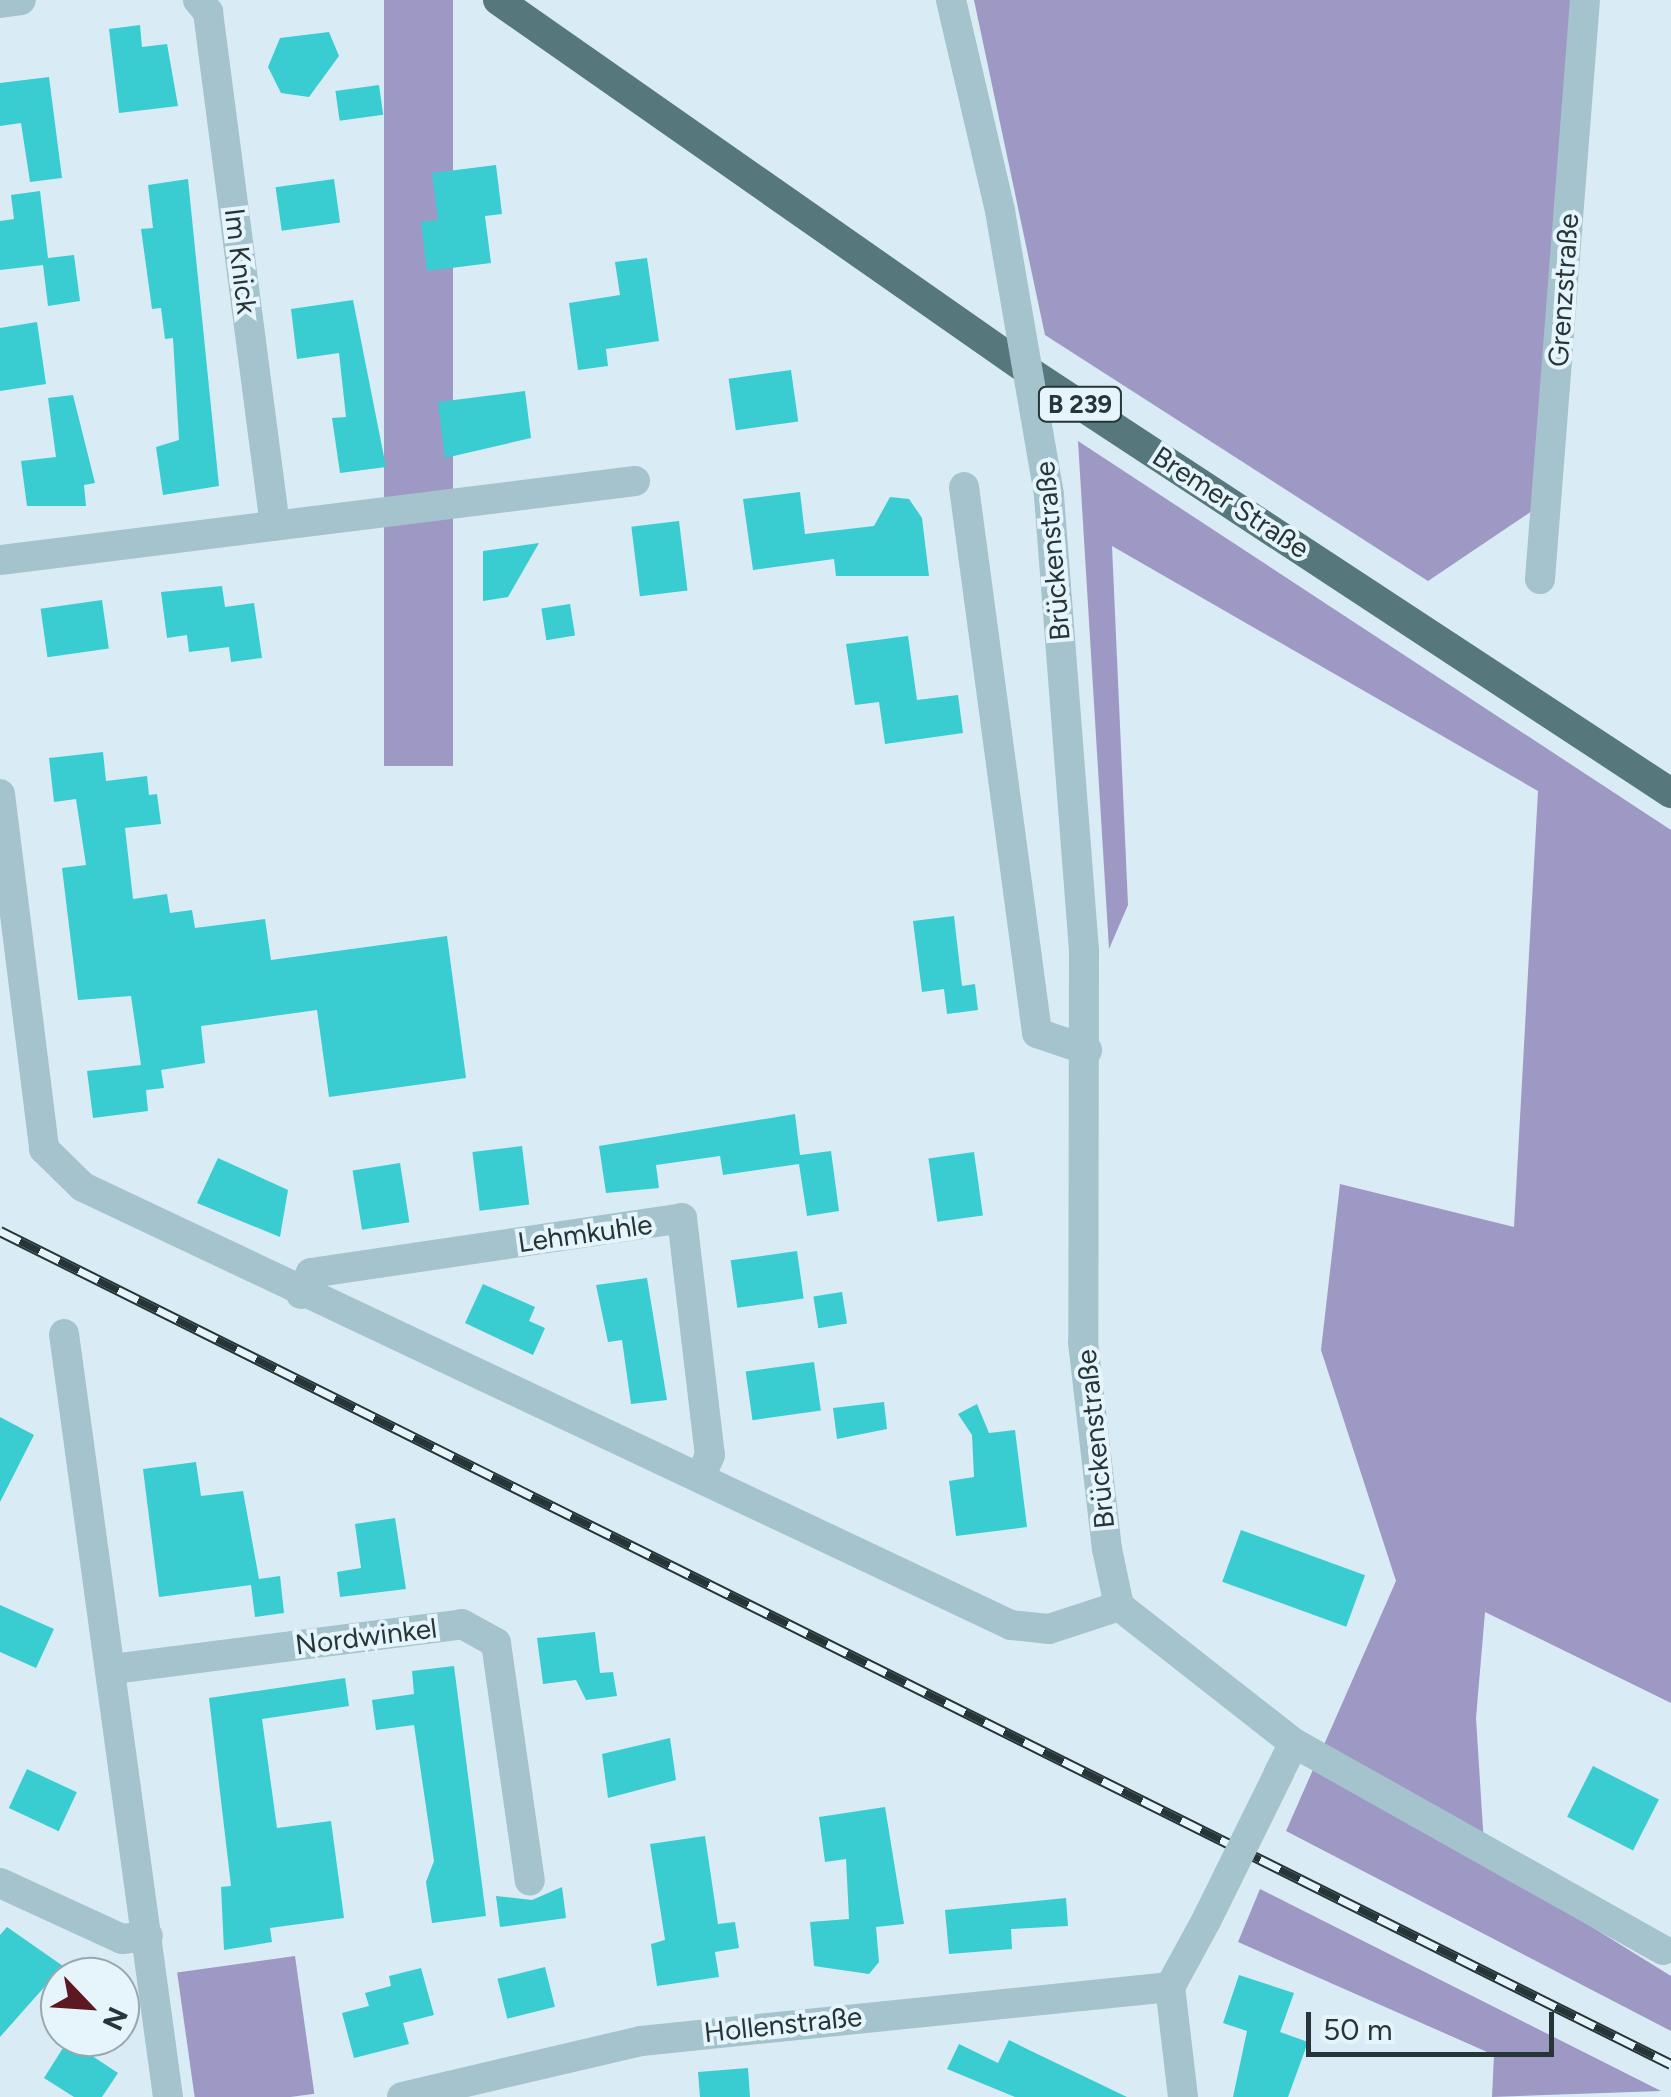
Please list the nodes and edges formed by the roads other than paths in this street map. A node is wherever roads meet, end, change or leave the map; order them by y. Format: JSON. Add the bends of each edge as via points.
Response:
{"nodes":[{"id":1,"x":22,"y":0,"type":"edge"},
{"id":2,"x":198,"y":0,"type":"edge"},
{"id":3,"x":498,"y":0,"type":"edge"},
{"id":4,"x":951,"y":0,"type":"edge"},
{"id":5,"x":1585,"y":0,"type":"edge"},
{"id":6,"x":0,"y":2,"type":"edge"},
{"id":7,"x":636,"y":481,"type":"dead end"},
{"id":8,"x":964,"y":487,"type":"dead end"},
{"id":9,"x":275,"y":526,"type":"junction"},
{"id":10,"x":0,"y":560,"type":"edge"},
{"id":11,"x":1540,"y":580,"type":"dead end"},
{"id":12,"x":1671,"y":793,"type":"edge"},
{"id":13,"x":0,"y":794,"type":"edge"},
{"id":14,"x":8,"y":936,"type":"edge"},
{"id":15,"x":1086,"y":1050,"type":"junction"},
{"id":16,"x":301,"y":1294,"type":"junction"},
{"id":17,"x":64,"y":1334,"type":"dead end"},
{"id":18,"x":700,"y":1477,"type":"junction"},
{"id":19,"x":1119,"y":1606,"type":"junction"},
{"id":20,"x":113,"y":1668,"type":"junction"},
{"id":21,"x":1294,"y":1742,"type":"junction"},
{"id":22,"x":530,"y":1881,"type":"dead end"},
{"id":23,"x":0,"y":1883,"type":"edge"},
{"id":24,"x":148,"y":1936,"type":"junction"},
{"id":25,"x":1664,"y":1950,"type":"dead end"},
{"id":26,"x":1170,"y":1986,"type":"junction"},
{"id":27,"x":168,"y":2097,"type":"edge"},
{"id":28,"x":402,"y":2097,"type":"edge"},
{"id":29,"x":1183,"y":2097,"type":"edge"}],
"edges":[{"from":1,"to":6,"type":"street"},
{"from":2,"to":9,"type":"street","name":"Im Knick","via":[[208,12]]},
{"from":3,"to":12,"type":"main road","name":"Bremer Straße","number":"B 239","via":[[1030,372]]},
{"from":4,"to":15,"type":"street","name":"Brückenstraße","bridge":true,"via":[[1000,211],[1049,496]]},
{"from":5,"to":11,"type":"street","name":"Grenzstraße"},
{"from":7,"to":9,"type":"street"},
{"from":8,"to":15,"type":"street","via":[[1037,1033]]},
{"from":9,"to":10,"type":"street"},
{"from":13,"to":14,"type":"street"},
{"from":14,"to":16,"type":"street","via":[[39,1119],[58,1168],[113,1205]]},
{"from":15,"to":19,"type":"street","name":"Brückenstraße","via":[[1083,1342]]},
{"from":16,"to":18,"type":"street"},
{"from":16,"to":18,"type":"street","name":"Lehmkuhle","via":[[312,1273],[682,1218],[710,1456]]},
{"from":17,"to":20,"type":"street"},
{"from":18,"to":19,"type":"street","via":[[1010,1625],[1050,1629]]},
{"from":19,"to":21,"type":"street"},
{"from":20,"to":22,"type":"street","name":"Nordwinkel","via":[[462,1624],[496,1643]]},
{"from":20,"to":24,"type":"street"},
{"from":21,"to":25,"type":"street"},
{"from":21,"to":26,"type":"street","bridge":true},
{"from":23,"to":24,"type":"street","via":[[122,1939]]},
{"from":24,"to":27,"type":"street"},
{"from":26,"to":28,"type":"street","name":"Hollenstraße","via":[[641,2041]]},
{"from":26,"to":29,"type":"street"}]}
